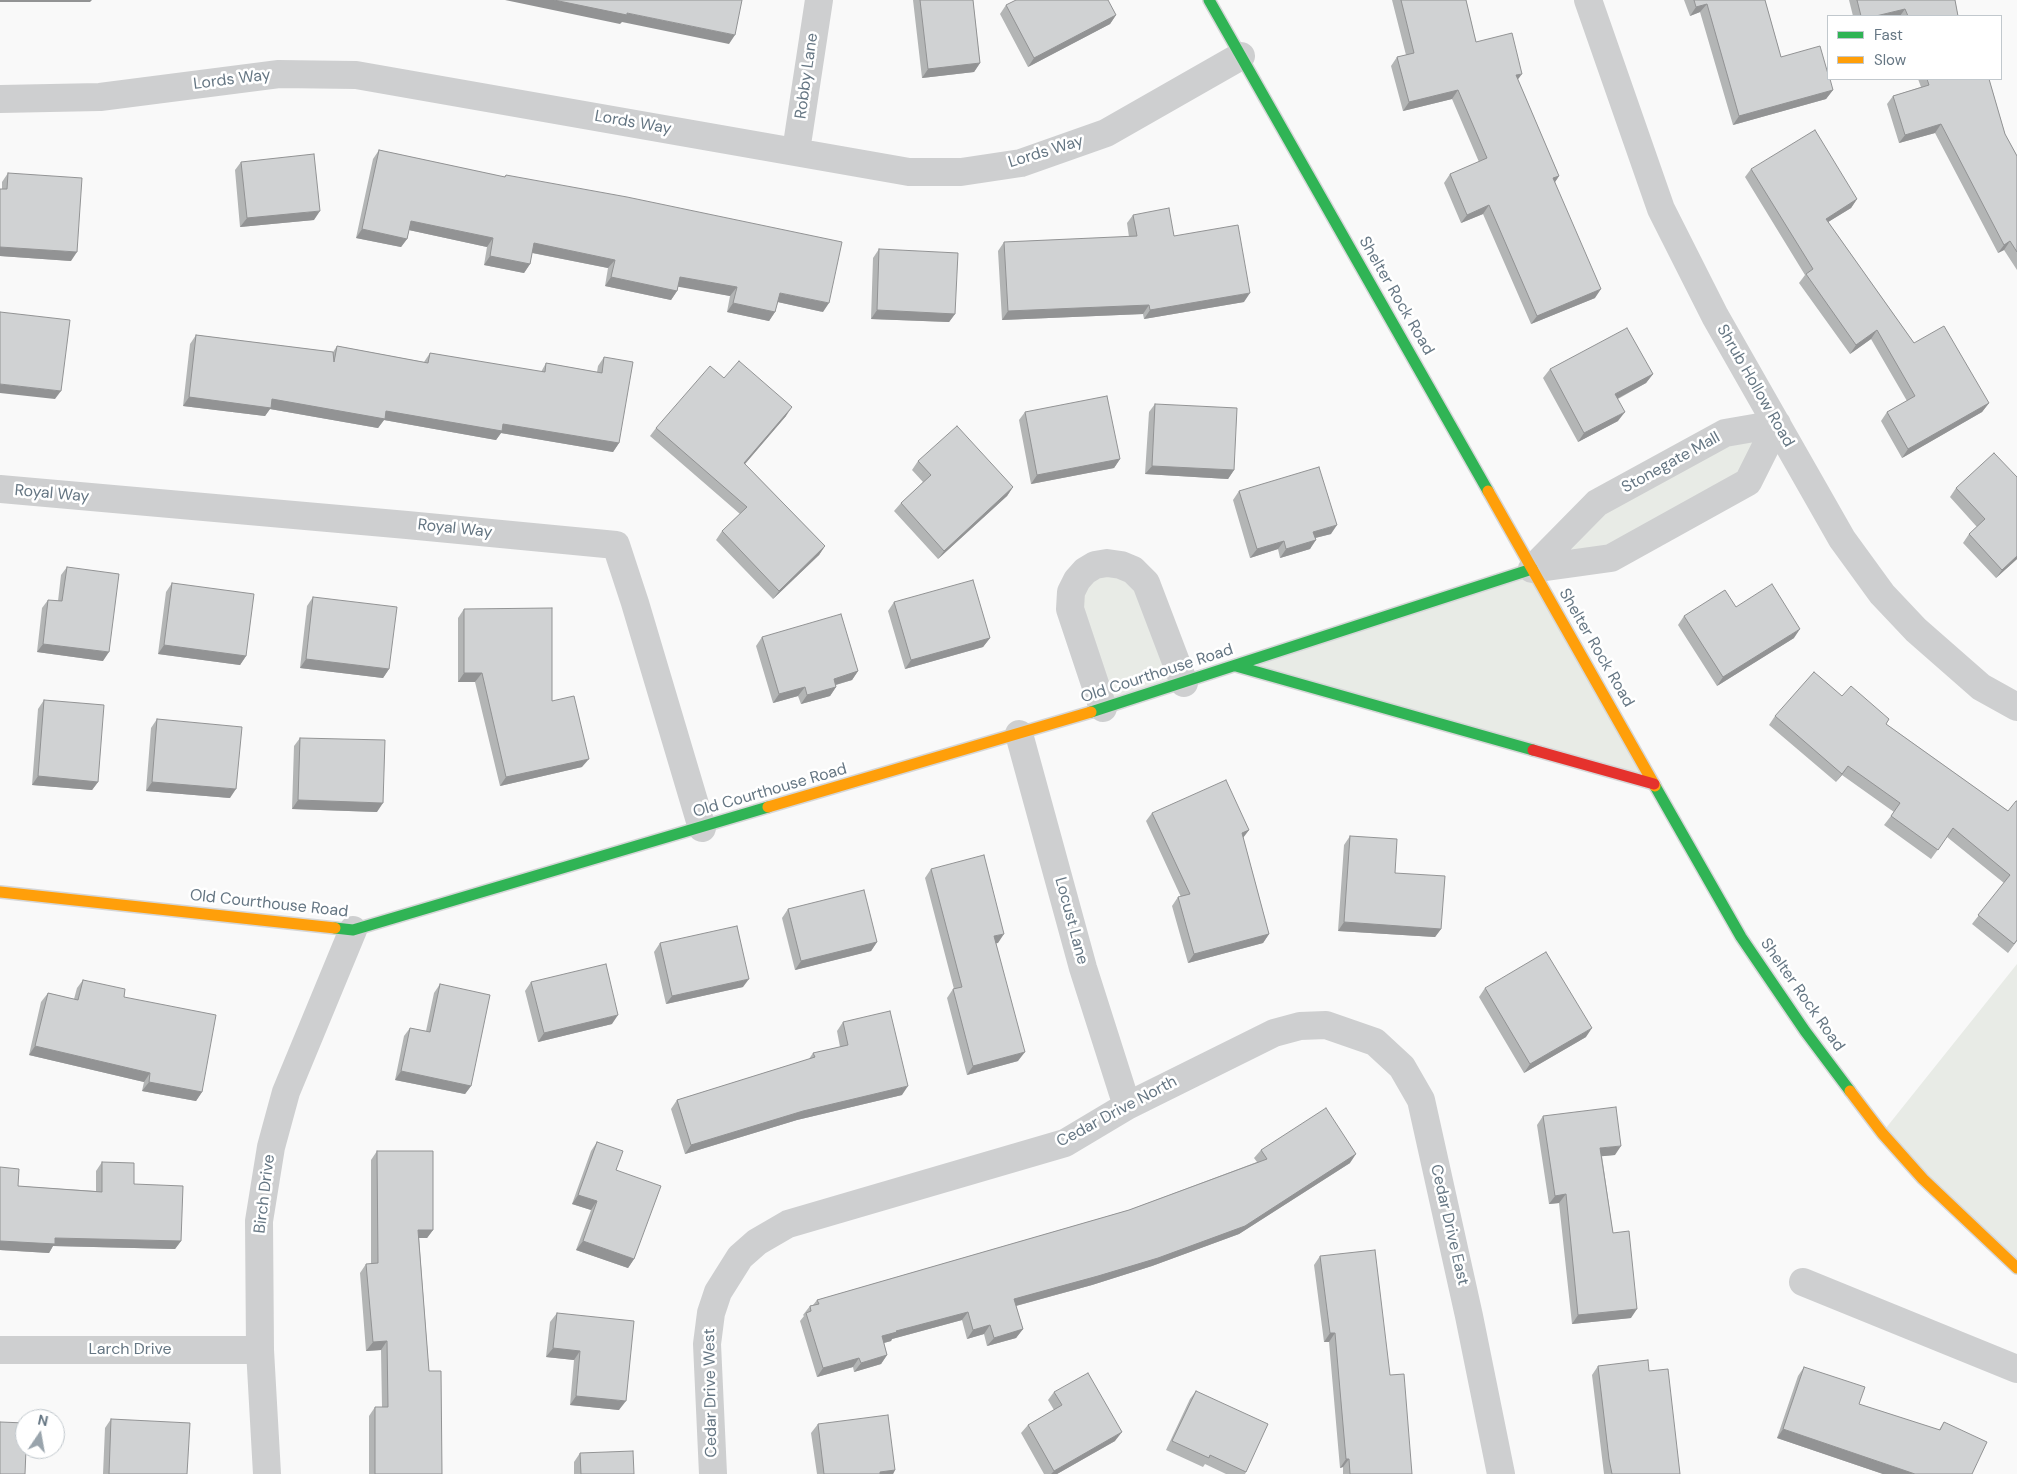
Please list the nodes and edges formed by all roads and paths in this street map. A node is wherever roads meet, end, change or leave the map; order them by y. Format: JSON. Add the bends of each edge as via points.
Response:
{"nodes":[{"id":1,"x":818,"y":0,"type":"edge"},
{"id":2,"x":1209,"y":0,"type":"edge"},
{"id":3,"x":1588,"y":0,"type":"edge"},
{"id":4,"x":1241,"y":56,"type":"junction"},
{"id":5,"x":0,"y":99,"type":"edge"},
{"id":6,"x":796,"y":151,"type":"junction"},
{"id":7,"x":1777,"y":424,"type":"junction"},
{"id":8,"x":0,"y":489,"type":"edge"},
{"id":9,"x":1532,"y":569,"type":"junction"},
{"id":10,"x":1236,"y":666,"type":"junction"},
{"id":11,"x":1184,"y":683,"type":"junction"},
{"id":12,"x":2017,"y":707,"type":"edge"},
{"id":13,"x":1103,"y":708,"type":"junction"},
{"id":14,"x":1019,"y":734,"type":"junction"},
{"id":15,"x":1654,"y":784,"type":"junction"},
{"id":16,"x":702,"y":828,"type":"junction"},
{"id":17,"x":0,"y":892,"type":"edge"},
{"id":18,"x":353,"y":930,"type":"junction"},
{"id":19,"x":1326,"y":1025,"type":"joint"},
{"id":20,"x":1127,"y":1106,"type":"junction"},
{"id":21,"x":788,"y":1224,"type":"joint"},
{"id":22,"x":2017,"y":1268,"type":"edge"},
{"id":23,"x":1803,"y":1282,"type":"dead end"},
{"id":24,"x":0,"y":1350,"type":"edge"},
{"id":25,"x":260,"y":1350,"type":"junction"},
{"id":26,"x":2017,"y":1369,"type":"edge"},
{"id":27,"x":268,"y":1474,"type":"edge"},
{"id":28,"x":713,"y":1474,"type":"edge"},
{"id":29,"x":1502,"y":1474,"type":"edge"}],
"edges":[{"from":1,"to":6,"type":"street","name":"Robby Lane"},
{"from":2,"to":4,"type":"street","name":"Shelter Rock Road"},
{"from":3,"to":7,"type":"street","name":"Shrub Hollow Road","via":[[1661,209],[1715,316]]},
{"from":4,"to":6,"type":"street","name":"Lords Way","via":[[1106,133],[1021,163],[961,172],[909,172]]},
{"from":4,"to":9,"type":"street","name":"Shelter Rock Road"},
{"from":5,"to":6,"type":"street","name":"Lords Way","via":[[100,97],[279,74],[356,75]]},
{"from":7,"to":9,"type":"street","name":"Stonegate Mall","via":[[1725,433],[1597,504]]},
{"from":7,"to":9,"type":"street","via":[[1748,482],[1611,558]]},
{"from":7,"to":12,"type":"street","name":"Shrub Hollow Road","via":[[1842,539],[1882,594],[1916,630],[1981,687]]},
{"from":8,"to":16,"type":"street","name":"Royal Way","via":[[616,545]]},
{"from":9,"to":10,"type":"street","name":"Old Courthouse Road"},
{"from":9,"to":15,"type":"street","name":"Shelter Rock Road"},
{"from":10,"to":11,"type":"street","name":"Old Courthouse Road"},
{"from":10,"to":15,"type":"street"},
{"from":11,"to":13,"type":"street","name":"Old Courthouse Road"},
{"from":11,"to":13,"type":"street","via":[[1146,583],[1121,565],[1095,565],[1077,580],[1071,592],[1070,609]]},
{"from":13,"to":14,"type":"street","name":"Old Courthouse Road"},
{"from":14,"to":16,"type":"street","name":"Old Courthouse Road"},
{"from":14,"to":20,"type":"street","name":"Locust Lane","via":[[1084,968]]},
{"from":15,"to":22,"type":"street","name":"Shelter Rock Road","via":[[1742,937],[1811,1039],[1882,1133]]},
{"from":16,"to":18,"type":"street","name":"Old Courthouse Road"},
{"from":17,"to":18,"type":"street","name":"Old Courthouse Road"},
{"from":18,"to":25,"type":"street","name":"Birch Drive","via":[[286,1092],[271,1146],[259,1221]]},
{"from":19,"to":20,"type":"street","name":"Cedar Drive North","via":[[1300,1026],[1274,1033]]},
{"from":19,"to":29,"type":"street","name":"Cedar Drive East","via":[[1375,1042],[1402,1067],[1421,1100]]},
{"from":20,"to":21,"type":"street","name":"Cedar Drive North","via":[[1065,1143]]},
{"from":21,"to":28,"type":"street","name":"Cedar Drive West","via":[[757,1242],[740,1258],[718,1292],[711,1313],[707,1344]]},
{"from":23,"to":26,"type":"street"},
{"from":24,"to":25,"type":"street","name":"Larch Drive"},
{"from":25,"to":27,"type":"street","name":"Birch Drive"}]}
